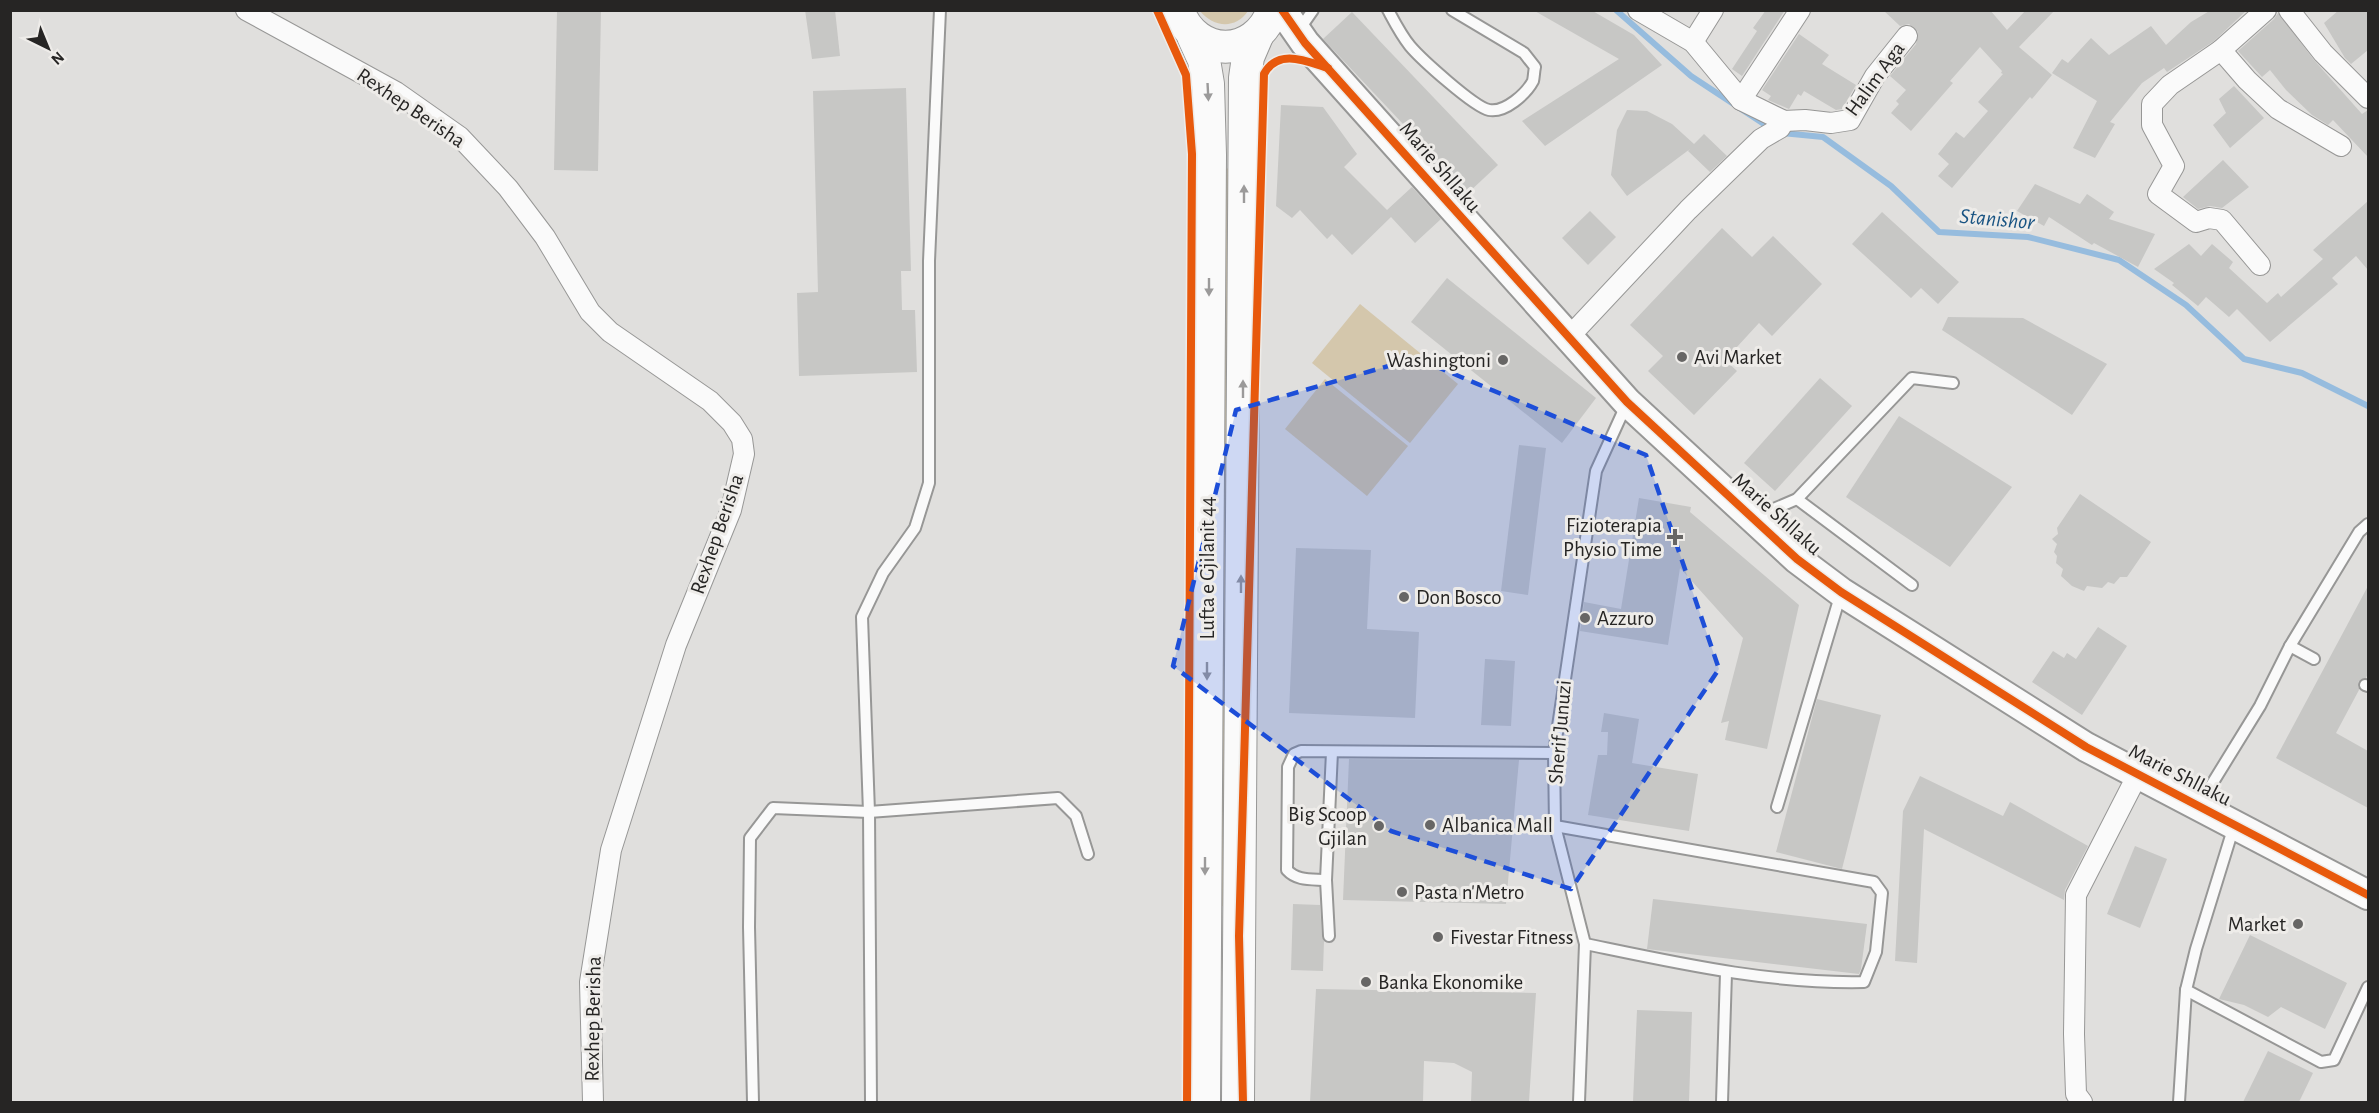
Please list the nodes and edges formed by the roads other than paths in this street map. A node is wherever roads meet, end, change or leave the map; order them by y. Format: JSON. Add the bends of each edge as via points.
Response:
{"nodes":[{"id":1,"x":940,"y":10,"type":"edge"},
{"id":2,"x":1388,"y":10,"type":"edge"},
{"id":3,"x":1452,"y":10,"type":"edge"},
{"id":4,"x":1638,"y":10,"type":"edge"},
{"id":5,"x":1713,"y":10,"type":"edge"},
{"id":6,"x":1800,"y":10,"type":"edge"},
{"id":7,"x":2266,"y":10,"type":"edge"},
{"id":8,"x":2289,"y":10,"type":"edge"},
{"id":9,"x":256,"y":13,"type":"edge"},
{"id":10,"x":1186,"y":23,"type":"edge"},
{"id":11,"x":1284,"y":25,"type":"edge"},
{"id":12,"x":1907,"y":36,"type":"dead end"},
{"id":13,"x":1694,"y":42,"type":"junction"},
{"id":14,"x":2221,"y":50,"type":"junction"},
{"id":15,"x":2368,"y":98,"type":"edge"},
{"id":16,"x":1741,"y":100,"type":"junction"},
{"id":17,"x":1782,"y":125,"type":"junction"},
{"id":18,"x":2341,"y":146,"type":"dead end"},
{"id":19,"x":2260,"y":265,"type":"dead end"},
{"id":20,"x":1569,"y":337,"type":"junction"},
{"id":21,"x":1953,"y":383,"type":"dead end"},
{"id":22,"x":1627,"y":402,"type":"junction"},
{"id":23,"x":1797,"y":499,"type":"junction"},
{"id":24,"x":1753,"y":518,"type":"junction"},
{"id":25,"x":2368,"y":524,"type":"edge"},
{"id":26,"x":1912,"y":585,"type":"dead end"},
{"id":27,"x":1841,"y":592,"type":"junction"},
{"id":28,"x":2290,"y":646,"type":"junction"},
{"id":29,"x":2314,"y":659,"type":"dead end"},
{"id":30,"x":1332,"y":752,"type":"junction"},
{"id":31,"x":1554,"y":753,"type":"junction"},
{"id":32,"x":2138,"y":774,"type":"junction"},
{"id":33,"x":2199,"y":806,"type":"junction"},
{"id":34,"x":1777,"y":807,"type":"dead end"},
{"id":35,"x":869,"y":812,"type":"junction"},
{"id":36,"x":2234,"y":824,"type":"junction"},
{"id":37,"x":1555,"y":826,"type":"junction"},
{"id":38,"x":1088,"y":854,"type":"dead end"},
{"id":39,"x":1326,"y":880,"type":"junction"},
{"id":40,"x":2368,"y":895,"type":"edge"},
{"id":41,"x":1329,"y":936,"type":"dead end"},
{"id":42,"x":1585,"y":944,"type":"junction"},
{"id":43,"x":1726,"y":973,"type":"junction"},
{"id":44,"x":2368,"y":987,"type":"edge"},
{"id":45,"x":2187,"y":990,"type":"junction"},
{"id":46,"x":593,"y":1102,"type":"edge"},
{"id":47,"x":753,"y":1102,"type":"edge"},
{"id":48,"x":871,"y":1102,"type":"edge"},
{"id":49,"x":1204,"y":1102,"type":"edge"},
{"id":50,"x":1238,"y":1102,"type":"edge"},
{"id":51,"x":1579,"y":1102,"type":"edge"},
{"id":52,"x":1722,"y":1102,"type":"edge"},
{"id":53,"x":2082,"y":1102,"type":"edge"},
{"id":54,"x":2179,"y":1102,"type":"edge"}],
"edges":[{"from":1,"to":35,"type":"lane","via":[[929,261],[929,483],[915,528],[883,573],[862,617]]},
{"from":2,"to":3,"type":"lane","via":[[1411,47],[1469,98],[1488,110],[1503,110],[1533,81],[1535,67],[1524,53]]},
{"from":4,"to":13,"type":"street","name":"Halim Aga"},
{"from":5,"to":13,"type":"street"},
{"from":6,"to":16,"type":"street"},
{"from":7,"to":14,"type":"street"},
{"from":8,"to":15,"type":"street","via":[[2323,53]]},
{"from":9,"to":46,"type":"street","name":"Rexhep Berisha","via":[[396,92],[460,137],[496,174],[545,237],[590,312],[610,332],[710,401],[732,423],[741,439],[744,454],[730,510],[676,645],[610,850],[590,982]]},
{"from":10,"to":11,"type":"main road","via":[[1208,44],[1225,47],[1242,45]]},
{"from":10,"to":49,"type":"main road","name":"Lufta e Gjilanit 44","one_way":true,"via":[[1204,60],[1210,155]]},
{"from":11,"to":20,"type":"street","name":"Marie Shllaku"},
{"from":50,"to":11,"type":"main road","name":"Lufta e Gjilanit 44","one_way":true,"via":[[1245,78],[1248,57]]},
{"from":12,"to":17,"type":"street","name":"Halim Aga","via":[[1875,76],[1850,120],[1804,120]]},
{"from":13,"to":16,"type":"street","name":"Halim Aga"},
{"from":14,"to":18,"type":"street","via":[[2278,109]]},
{"from":14,"to":19,"type":"street","via":[[2170,86],[2152,104],[2152,125],[2174,166],[2158,194],[2196,222],[2222,220]]},
{"from":16,"to":17,"type":"street","name":"Halim Aga"},
{"from":17,"to":20,"type":"street","via":[[1761,139],[1688,210]]},
{"from":20,"to":22,"type":"street","name":"Marie Shllaku"},
{"from":21,"to":23,"type":"lane","via":[[1912,378]]},
{"from":22,"to":24,"type":"street","name":"Marie Shllaku"},
{"from":22,"to":31,"type":"lane","name":"Sherif Junuzi","via":[[1596,471]]},
{"from":23,"to":24,"type":"lane"},
{"from":23,"to":26,"type":"lane"},
{"from":24,"to":27,"type":"street","name":"Marie Shllaku","via":[[1797,559]]},
{"from":25,"to":28,"type":"lane","via":[[2359,531]]},
{"from":27,"to":32,"type":"street","name":"Marie Shllaku","via":[[2086,747]]},
{"from":27,"to":34,"type":"lane"},
{"from":28,"to":29,"type":"lane"},
{"from":28,"to":33,"type":"lane"},
{"from":30,"to":31,"type":"lane"},
{"from":30,"to":39,"type":"lane"},
{"from":30,"to":39,"type":"lane","via":[[1301,751],[1294,754],[1288,767],[1287,870],[1300,878]]},
{"from":31,"to":37,"type":"lane","name":"Sherif Junuzi"},
{"from":32,"to":33,"type":"street","name":"Marie Shllaku"},
{"from":32,"to":53,"type":"street","name":"Marie Shllaku","via":[[2076,895],[2074,1034],[2076,1094]]},
{"from":33,"to":36,"type":"street","name":"Marie Shllaku"},
{"from":35,"to":38,"type":"lane","via":[[1058,798],[1076,816]]},
{"from":35,"to":47,"type":"lane","via":[[773,808],[750,838]]},
{"from":35,"to":48,"type":"lane"},
{"from":36,"to":40,"type":"street","name":"Marie Shllaku"},
{"from":36,"to":45,"type":"lane"},
{"from":37,"to":42,"type":"lane","name":"Sherif Junuzi"},
{"from":37,"to":43,"type":"lane","via":[[1874,882],[1882,893],[1876,952],[1864,982],[1823,983]]},
{"from":39,"to":41,"type":"lane"},
{"from":42,"to":43,"type":"lane"},
{"from":42,"to":51,"type":"lane","name":"Sherif Junuzi"},
{"from":43,"to":52,"type":"lane"},
{"from":44,"to":45,"type":"lane","via":[[2334,1060],[2328,1062],[2321,1062]]},
{"from":45,"to":54,"type":"lane"}]}
